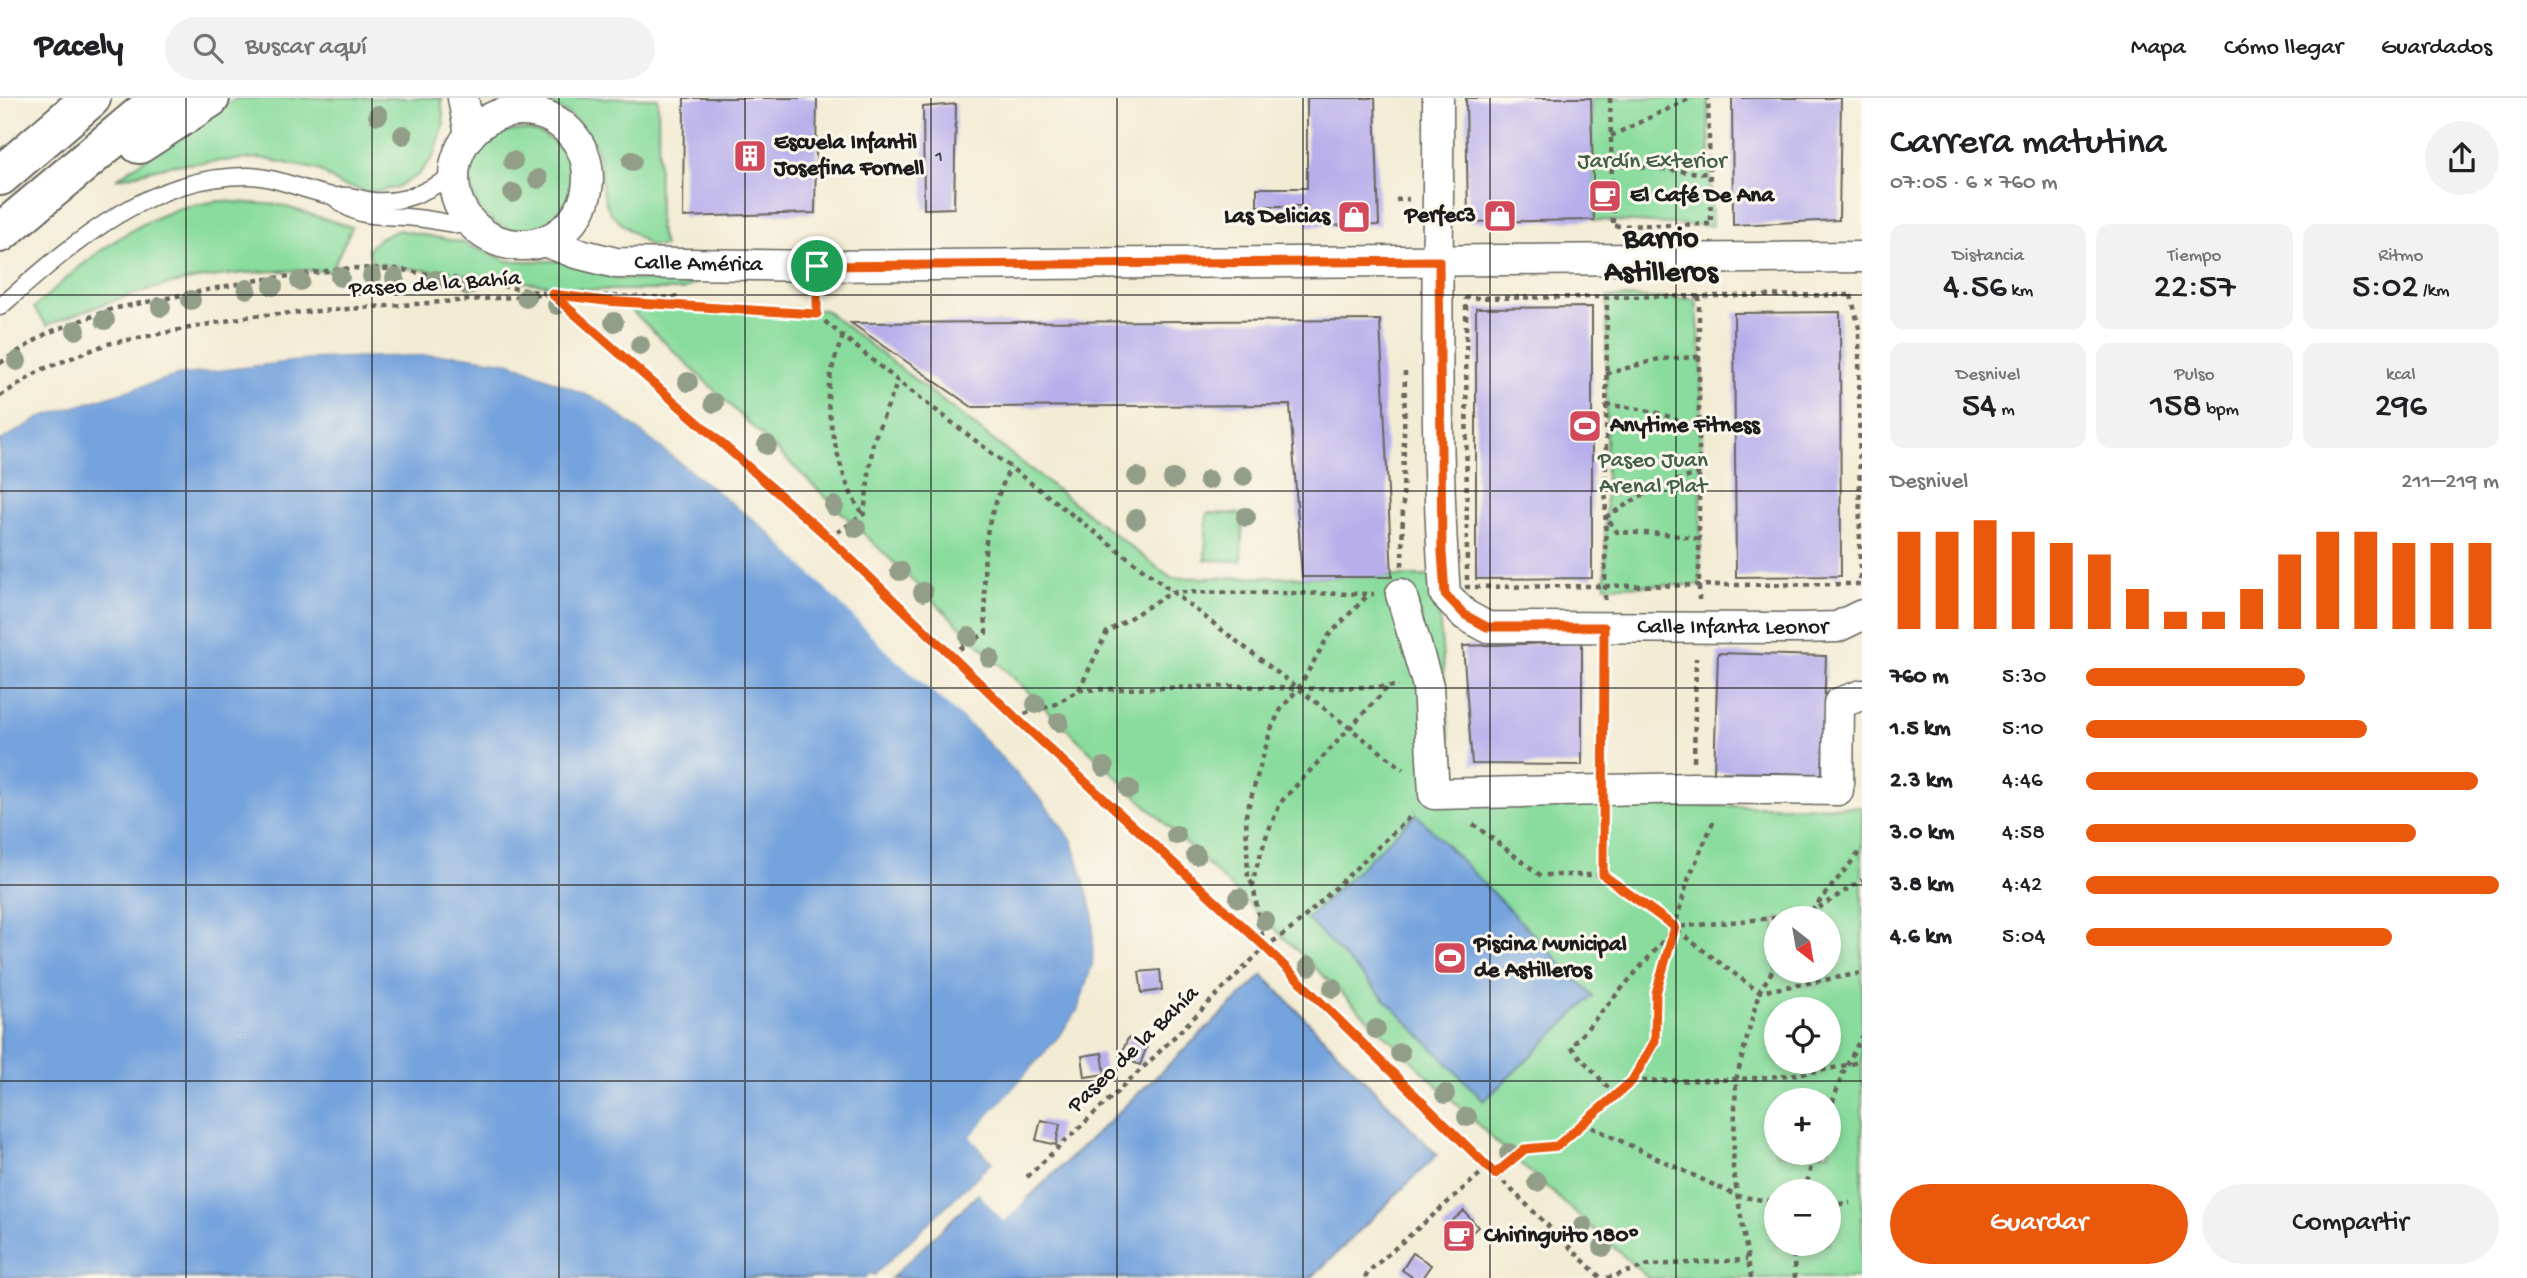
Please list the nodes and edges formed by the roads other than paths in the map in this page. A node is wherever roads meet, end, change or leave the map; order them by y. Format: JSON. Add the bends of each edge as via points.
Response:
{"nodes":[{"id":1,"x":50,"y":98,"type":"edge"},
{"id":2,"x":91,"y":98,"type":"edge"},
{"id":3,"x":161,"y":98,"type":"edge"},
{"id":4,"x":210,"y":98,"type":"edge"},
{"id":5,"x":463,"y":98,"type":"edge"},
{"id":6,"x":1438,"y":98,"type":"edge"},
{"id":7,"x":508,"y":105,"type":"edge"},
{"id":8,"x":470,"y":135,"type":"junction"},
{"id":9,"x":0,"y":156,"type":"edge"},
{"id":10,"x":0,"y":176,"type":"edge"},
{"id":11,"x":454,"y":176,"type":"junction"},
{"id":12,"x":67,"y":177,"type":"junction"},
{"id":13,"x":332,"y":196,"type":"junction"},
{"id":14,"x":476,"y":228,"type":"junction"},
{"id":15,"x":0,"y":233,"type":"edge"},
{"id":16,"x":544,"y":241,"type":"junction"},
{"id":17,"x":1862,"y":257,"type":"edge"},
{"id":18,"x":1439,"y":261,"type":"junction"},
{"id":19,"x":0,"y":307,"type":"edge"},
{"id":20,"x":1401,"y":594,"type":"road end"},
{"id":21,"x":1862,"y":615,"type":"edge"},
{"id":22,"x":1862,"y":695,"type":"edge"}],
"edges":[{"from":1,"to":9,"type":"highway","via":[[13,133]]},
{"from":2,"to":10,"type":"highway"},
{"from":3,"to":12,"type":"highway"},
{"from":4,"to":12,"type":"highway","via":[[113,159]]},
{"from":5,"to":8,"type":"street"},
{"from":6,"to":18,"type":"street"},
{"from":7,"to":8,"type":"street"},
{"from":7,"to":16,"type":"street","via":[[556,121],[572,135],[583,155],[588,176],[585,198],[562,231]]},
{"from":8,"to":11,"type":"street","via":[[458,154]]},
{"from":11,"to":13,"type":"lane","via":[[411,198],[374,201]]},
{"from":11,"to":14,"type":"street","via":[[463,213]]},
{"from":12,"to":15,"type":"highway"},
{"from":13,"to":14,"type":"lane","via":[[361,214]]},
{"from":13,"to":19,"type":"lane","via":[[250,176],[197,180],[145,199],[96,227]]},
{"from":14,"to":16,"type":"street","via":[[508,244]]},
{"from":16,"to":18,"type":"street","name":"Calle América","via":[[616,262],[817,266]]},
{"from":17,"to":18,"type":"street","name":"Calle América"},
{"from":18,"to":21,"type":"street","name":"Calle Infanta Leonor","via":[[1445,594],[1465,615],[1487,627],[1837,627]]},
{"from":20,"to":22,"type":"street","via":[[1428,685],[1434,794],[1838,790],[1839,703]]}]}
